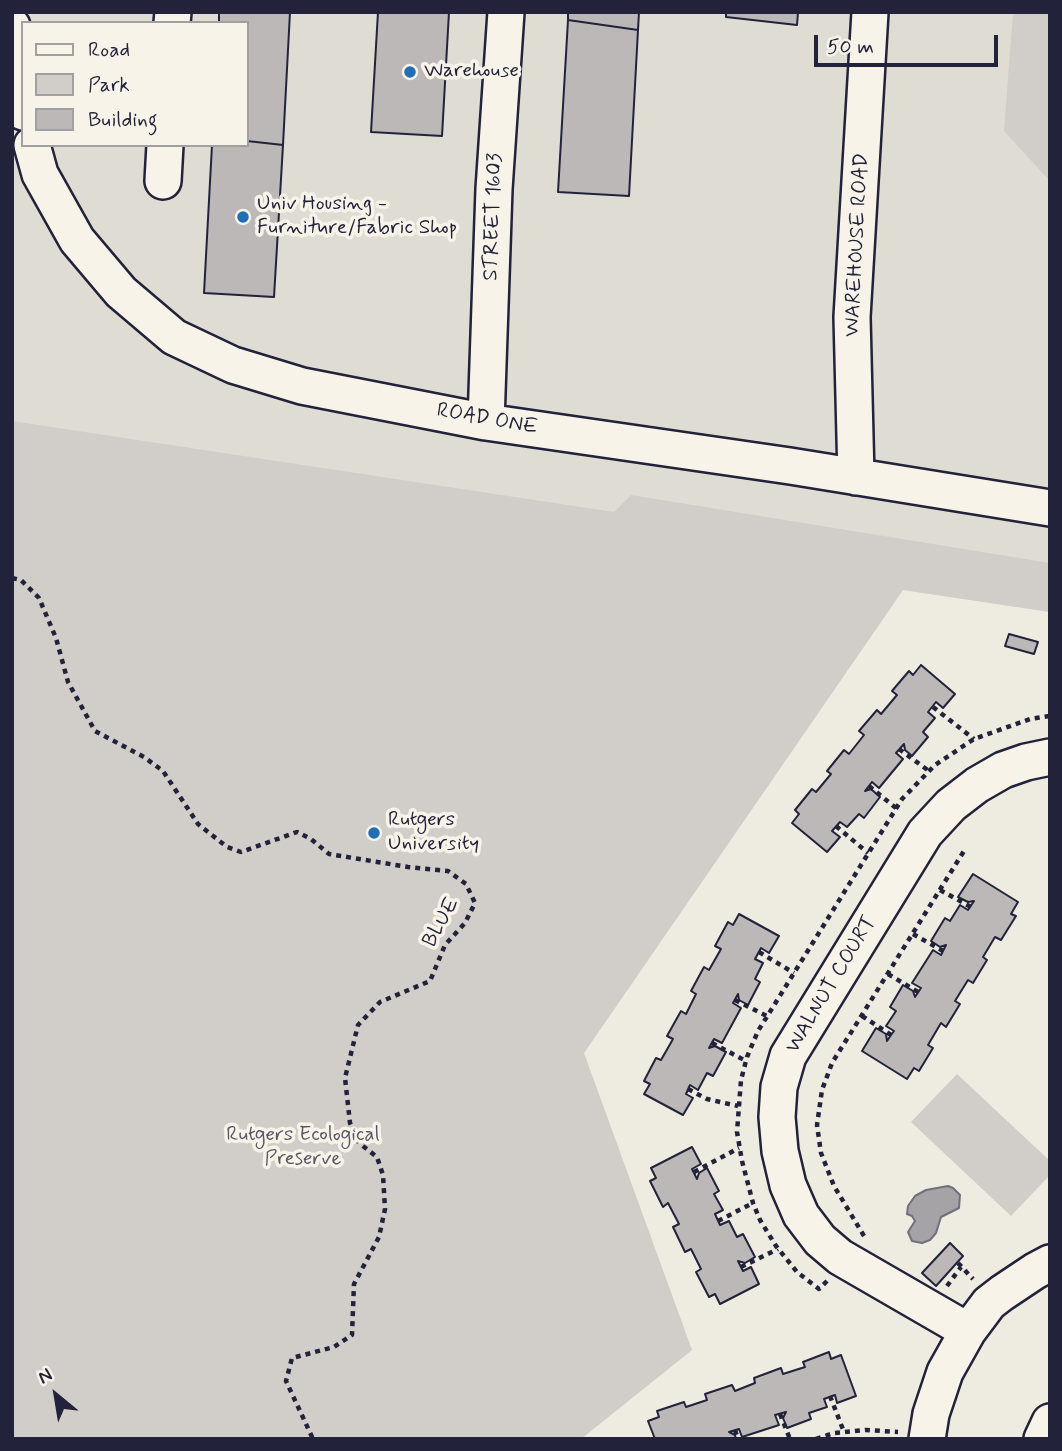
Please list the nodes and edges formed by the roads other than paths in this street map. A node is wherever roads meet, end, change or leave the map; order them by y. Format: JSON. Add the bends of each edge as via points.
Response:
{"nodes":[{"id":1,"x":506,"y":12,"type":"edge"},
{"id":2,"x":870,"y":12,"type":"edge"},
{"id":3,"x":12,"y":26,"type":"edge"},
{"id":4,"x":21,"y":105,"type":"edge"},
{"id":5,"x":33,"y":147,"type":"edge"},
{"id":6,"x":165,"y":147,"type":"edge"},
{"id":7,"x":163,"y":181,"type":"dead end"},
{"id":8,"x":486,"y":422,"type":"junction"},
{"id":9,"x":856,"y":477,"type":"junction"},
{"id":10,"x":1050,"y":508,"type":"edge"},
{"id":11,"x":1050,"y":757,"type":"edge"},
{"id":12,"x":1050,"y":1263,"type":"edge"},
{"id":13,"x":968,"y":1331,"type":"junction"},
{"id":14,"x":1050,"y":1422,"type":"edge"},
{"id":15,"x":915,"y":1436,"type":"edge"},
{"id":16,"x":1042,"y":1439,"type":"edge"}],
"edges":[{"from":1,"to":8,"type":"street","name":"STREET 1603"},
{"from":2,"to":9,"type":"street","name":"WAREHOUSE ROAD","via":[[852,317]]},
{"from":3,"to":4,"type":"street"},
{"from":5,"to":8,"type":"street","name":"ROAD ONE","via":[[40,174],[77,240],[121,292],[174,337],[233,365],[302,386]]},
{"from":6,"to":7,"type":"street"},
{"from":8,"to":9,"type":"street","name":"ROAD ONE"},
{"from":9,"to":10,"type":"street","name":"ROAD ONE"},
{"from":11,"to":13,"type":"street","name":"WALNUT COURT","via":[[1026,762],[977,785],[925,834],[788,1056],[779,1087],[780,1151],[801,1216],[820,1240],[847,1261]]},
{"from":12,"to":13,"type":"street","via":[[989,1303]]},
{"from":13,"to":15,"type":"street","via":[[945,1372],[931,1414]]},
{"from":14,"to":16,"type":"street"}]}
